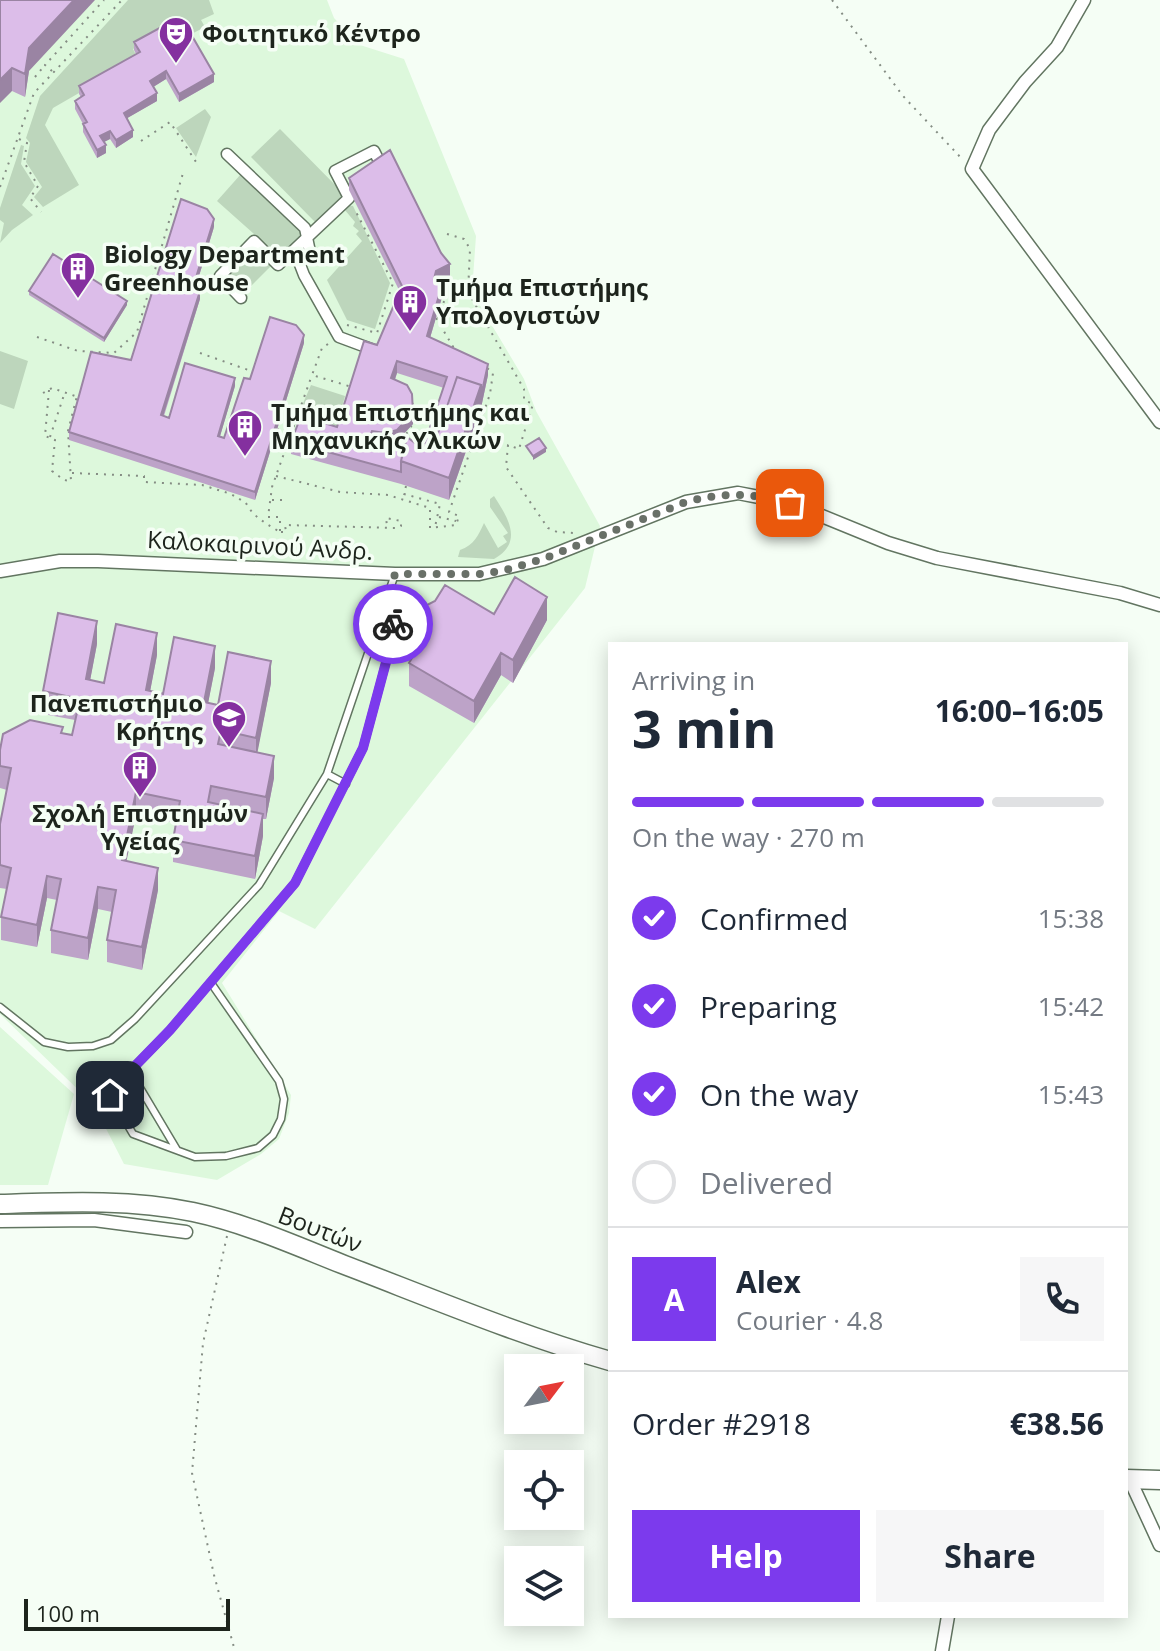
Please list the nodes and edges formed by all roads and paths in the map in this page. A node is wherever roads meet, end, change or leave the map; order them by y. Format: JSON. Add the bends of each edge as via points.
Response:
{"nodes":[{"id":1,"x":104,"y":0,"type":"edge"},
{"id":2,"x":122,"y":0,"type":"edge"},
{"id":3,"x":832,"y":0,"type":"edge"},
{"id":4,"x":1084,"y":0,"type":"edge"},
{"id":5,"x":45,"y":65,"type":"junction"},
{"id":6,"x":53,"y":72,"type":"junction"},
{"id":7,"x":35,"y":77,"type":"dead end"},
{"id":8,"x":27,"y":91,"type":"edge"},
{"id":9,"x":34,"y":93,"type":"junction"},
{"id":10,"x":18,"y":139,"type":"junction"},
{"id":11,"x":141,"y":141,"type":"dead end"},
{"id":12,"x":227,"y":154,"type":"dead end"},
{"id":13,"x":198,"y":165,"type":"dead end"},
{"id":14,"x":382,"y":167,"type":"edge"},
{"id":15,"x":972,"y":169,"type":"junction"},
{"id":16,"x":183,"y":173,"type":"dead end"},
{"id":17,"x":0,"y":187,"type":"edge"},
{"id":18,"x":349,"y":198,"type":"junction"},
{"id":19,"x":41,"y":212,"type":"dead end"},
{"id":20,"x":447,"y":234,"type":"dead end"},
{"id":21,"x":307,"y":236,"type":"junction"},
{"id":22,"x":446,"y":265,"type":"edge"},
{"id":23,"x":241,"y":298,"type":"dead end"},
{"id":24,"x":351,"y":325,"type":"dead end"},
{"id":25,"x":37,"y":337,"type":"dead end"},
{"id":26,"x":339,"y":337,"type":"junction"},
{"id":27,"x":379,"y":352,"type":"edge"},
{"id":28,"x":200,"y":353,"type":"dead end"},
{"id":29,"x":458,"y":355,"type":"edge"},
{"id":30,"x":476,"y":365,"type":"edge"},
{"id":31,"x":259,"y":374,"type":"edge"},
{"id":32,"x":312,"y":375,"type":"junction"},
{"id":33,"x":486,"y":385,"type":"edge"},
{"id":34,"x":491,"y":386,"type":"junction"},
{"id":35,"x":353,"y":387,"type":"edge"},
{"id":36,"x":49,"y":390,"type":"junction"},
{"id":37,"x":65,"y":392,"type":"junction"},
{"id":38,"x":404,"y":392,"type":"edge"},
{"id":39,"x":43,"y":393,"type":"dead end"},
{"id":40,"x":77,"y":396,"type":"junction"},
{"id":41,"x":84,"y":399,"type":"edge"},
{"id":42,"x":1160,"y":422,"type":"edge"},
{"id":43,"x":294,"y":424,"type":"junction"},
{"id":44,"x":277,"y":429,"type":"edge"},
{"id":45,"x":292,"y":431,"type":"junction"},
{"id":46,"x":49,"y":438,"type":"junction"},
{"id":47,"x":289,"y":438,"type":"junction"},
{"id":48,"x":393,"y":443,"type":"edge"},
{"id":49,"x":72,"y":473,"type":"junction"},
{"id":50,"x":276,"y":476,"type":"junction"},
{"id":51,"x":407,"y":481,"type":"edge"},
{"id":52,"x":233,"y":487,"type":"edge"},
{"id":53,"x":231,"y":494,"type":"junction"},
{"id":54,"x":270,"y":499,"type":"junction"},
{"id":55,"x":287,"y":500,"type":"dead end"},
{"id":56,"x":437,"y":517,"type":"junction"},
{"id":57,"x":457,"y":521,"type":"junction"},
{"id":58,"x":387,"y":526,"type":"dead end"},
{"id":59,"x":434,"y":529,"type":"junction"},
{"id":60,"x":280,"y":532,"type":"junction"},
{"id":61,"x":579,"y":545,"type":"junction"},
{"id":62,"x":0,"y":571,"type":"edge"},
{"id":63,"x":395,"y":574,"type":"junction"},
{"id":64,"x":1160,"y":605,"type":"edge"},
{"id":65,"x":381,"y":617,"type":"junction"},
{"id":66,"x":327,"y":774,"type":"junction"},
{"id":67,"x":346,"y":784,"type":"junction"},
{"id":68,"x":211,"y":983,"type":"junction"},
{"id":69,"x":0,"y":1007,"type":"edge"},
{"id":70,"x":130,"y":1071,"type":"junction"},
{"id":71,"x":177,"y":1150,"type":"junction"},
{"id":72,"x":0,"y":1204,"type":"edge"},
{"id":73,"x":0,"y":1221,"type":"edge"},
{"id":74,"x":229,"y":1222,"type":"junction"},
{"id":75,"x":186,"y":1232,"type":"dead end"},
{"id":76,"x":608,"y":1360,"type":"edge"},
{"id":77,"x":1128,"y":1479,"type":"edge"},
{"id":78,"x":1160,"y":1480,"type":"edge"},
{"id":79,"x":1160,"y":1545,"type":"edge"},
{"id":80,"x":948,"y":1618,"type":"edge"},
{"id":81,"x":235,"y":1651,"type":"edge"},
{"id":82,"x":942,"y":1651,"type":"edge"}],
"edges":[{"from":1,"to":5,"type":"path"},
{"from":2,"to":6,"type":"path"},
{"from":3,"to":15,"type":"path","via":[[903,96]]},
{"from":4,"to":15,"type":"street","via":[[1057,47],[989,130]]},
{"from":5,"to":6,"type":"path"},
{"from":5,"to":7,"type":"path"},
{"from":6,"to":9,"type":"path"},
{"from":8,"to":9,"type":"path"},
{"from":9,"to":10,"type":"path"},
{"from":10,"to":17,"type":"path"},
{"from":10,"to":19,"type":"path","via":[[27,143],[24,162],[38,186],[30,198]]},
{"from":11,"to":13,"type":"path","via":[[170,122]]},
{"from":12,"to":21,"type":"street","via":[[305,228]]},
{"from":14,"to":18,"type":"street","via":[[374,151],[335,171]]},
{"from":15,"to":42,"type":"street"},
{"from":16,"to":25,"type":"path","via":[[137,332],[114,353],[78,351]]},
{"from":18,"to":21,"type":"street"},
{"from":18,"to":24,"type":"path","via":[[393,283],[377,333]]},
{"from":20,"to":61,"type":"path","via":[[464,239],[470,249],[468,292],[524,389],[524,400],[533,404],[519,449],[508,445],[506,467],[548,528],[572,533]]},
{"from":21,"to":23,"type":"street","via":[[278,265],[254,241],[220,276]]},
{"from":21,"to":26,"type":"street","via":[[310,252],[299,262]]},
{"from":22,"to":29,"type":"path","via":[[452,275],[440,286],[447,293],[437,319]]},
{"from":26,"to":27,"type":"street"},
{"from":26,"to":32,"type":"path","via":[[322,348]]},
{"from":28,"to":31,"type":"path"},
{"from":30,"to":34,"type":"path","via":[[493,373]]},
{"from":32,"to":35,"type":"path"},
{"from":32,"to":43,"type":"path"},
{"from":33,"to":34,"type":"path"},
{"from":34,"to":57,"type":"path","via":[[449,512],[459,516]]},
{"from":36,"to":37,"type":"path"},
{"from":36,"to":39,"type":"path"},
{"from":36,"to":46,"type":"path"},
{"from":37,"to":40,"type":"path"},
{"from":37,"to":46,"type":"path"},
{"from":38,"to":48,"type":"path","via":[[413,402],[414,426],[396,449]]},
{"from":40,"to":41,"type":"path"},
{"from":40,"to":49,"type":"path","via":[[68,431]]},
{"from":43,"to":45,"type":"path"},
{"from":43,"to":47,"type":"path","via":[[297,439]]},
{"from":44,"to":45,"type":"path"},
{"from":45,"to":47,"type":"path"},
{"from":46,"to":49,"type":"path","via":[[55,440],[52,471],[71,481]]},
{"from":47,"to":50,"type":"path"},
{"from":49,"to":53,"type":"path","via":[[144,476],[144,482],[202,485]]},
{"from":50,"to":54,"type":"path"},
{"from":50,"to":59,"type":"path","via":[[340,492],[388,495],[430,508],[428,519]]},
{"from":51,"to":56,"type":"path","via":[[404,494],[440,504]]},
{"from":52,"to":53,"type":"path"},
{"from":53,"to":60,"type":"path"},
{"from":54,"to":55,"type":"path"},
{"from":54,"to":60,"type":"path","via":[[268,517],[280,517]]},
{"from":56,"to":57,"type":"path"},
{"from":56,"to":59,"type":"path"},
{"from":57,"to":59,"type":"path"},
{"from":58,"to":60,"type":"path","via":[[285,525],[286,532]]},
{"from":61,"to":63,"type":"street","name":"Καλοκαιρινού Ανδρ.","via":[[502,571]]},
{"from":61,"to":64,"type":"street","name":"Καλοκαιρινού Ανδρ.","via":[[686,502],[738,493],[790,503],[937,558]]},
{"from":62,"to":63,"type":"street","name":"Καλοκαιρινού Ανδρ.","via":[[98,561]]},
{"from":63,"to":65,"type":"lane"},
{"from":65,"to":66,"type":"lane"},
{"from":65,"to":67,"type":"lane","via":[[396,625],[363,748]]},
{"from":66,"to":67,"type":"lane"},
{"from":66,"to":69,"type":"lane","via":[[259,885],[111,1040],[68,1047],[44,1042]]},
{"from":67,"to":68,"type":"lane","via":[[295,883]]},
{"from":68,"to":70,"type":"lane"},
{"from":68,"to":71,"type":"lane","via":[[279,1081],[284,1099],[281,1119],[266,1143],[249,1151],[195,1157]]},
{"from":70,"to":71,"type":"lane"},
{"from":70,"to":71,"type":"lane","via":[[110,1095],[133,1134]]},
{"from":72,"to":74,"type":"main road","name":"Βουτών","via":[[136,1204]]},
{"from":73,"to":75,"type":"street","via":[[94,1220]]},
{"from":74,"to":76,"type":"main road","name":"Βουτών"},
{"from":74,"to":81,"type":"path","via":[[203,1343],[192,1473]]},
{"from":77,"to":78,"type":"main road"},
{"from":77,"to":79,"type":"street"},
{"from":80,"to":82,"type":"street"}]}
